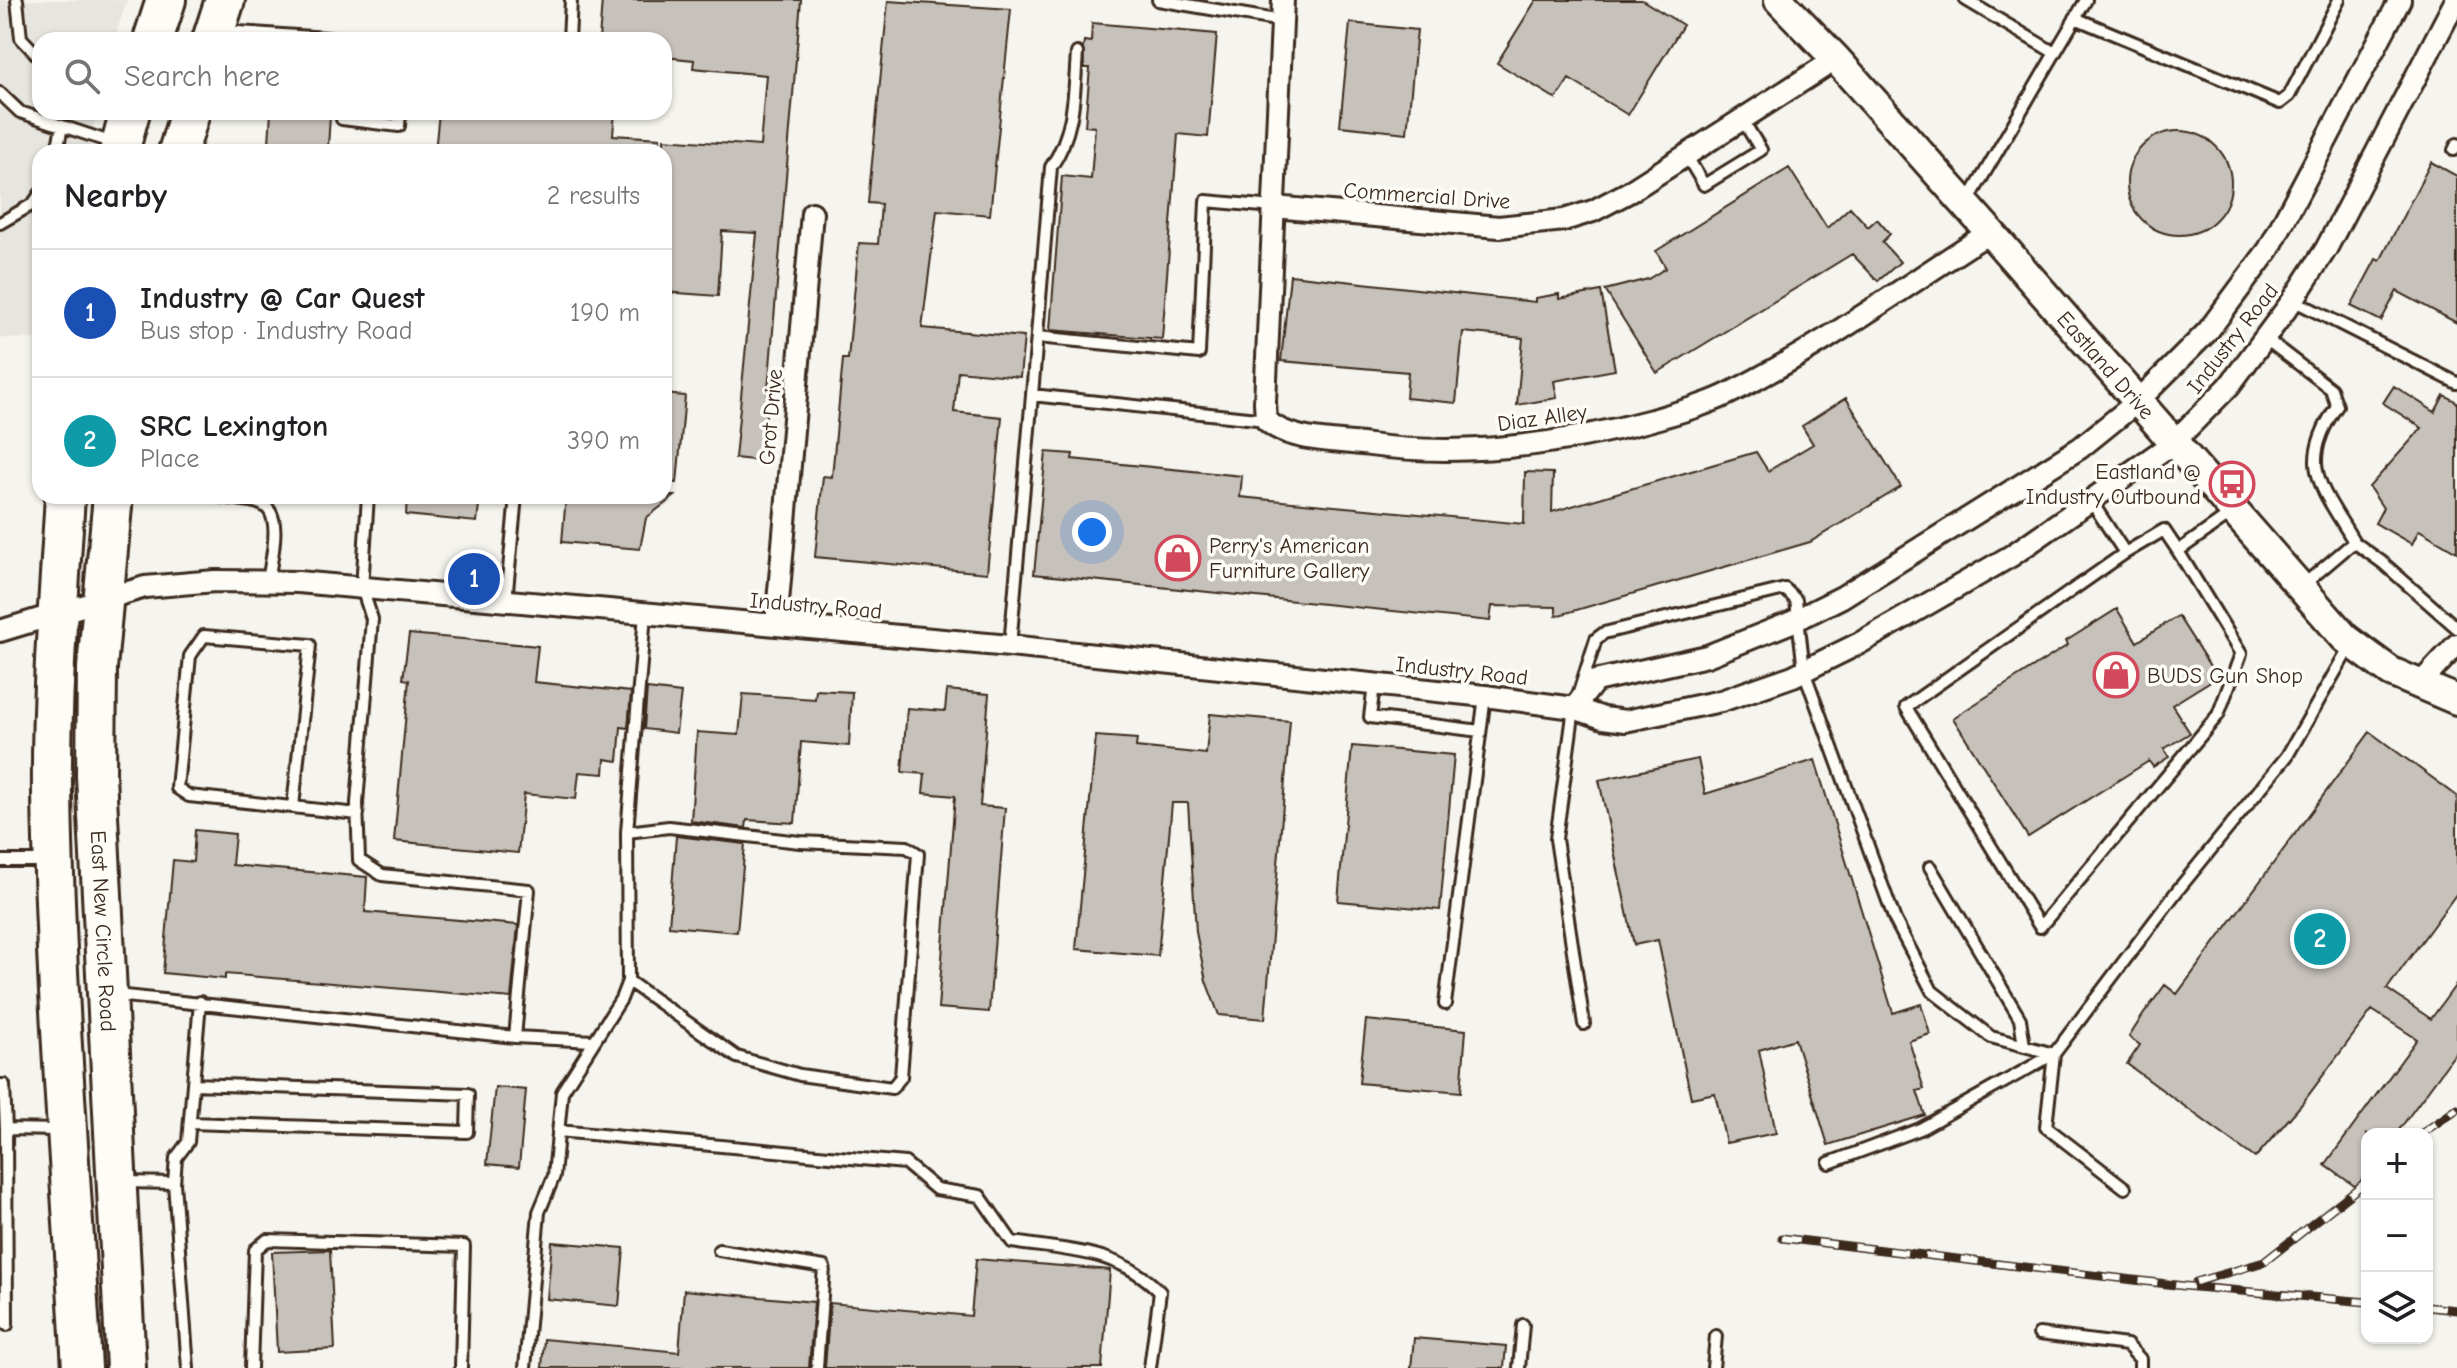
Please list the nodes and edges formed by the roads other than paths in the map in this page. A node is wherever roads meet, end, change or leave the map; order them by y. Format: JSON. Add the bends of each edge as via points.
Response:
{"nodes":[{"id":1,"x":17,"y":0,"type":"edge"},
{"id":2,"x":166,"y":0,"type":"edge"},
{"id":3,"x":571,"y":0,"type":"edge"},
{"id":4,"x":1158,"y":0,"type":"edge"},
{"id":5,"x":1283,"y":0,"type":"edge"},
{"id":6,"x":1779,"y":0,"type":"edge"},
{"id":7,"x":1966,"y":0,"type":"edge"},
{"id":8,"x":2086,"y":0,"type":"edge"},
{"id":9,"x":2339,"y":0,"type":"edge"},
{"id":10,"x":2400,"y":0,"type":"edge"},
{"id":11,"x":2456,"y":0,"type":"edge"},
{"id":12,"x":2075,"y":18,"type":"junction"},
{"id":13,"x":1282,"y":21,"type":"junction"},
{"id":14,"x":217,"y":24,"type":"edge"},
{"id":15,"x":156,"y":32,"type":"edge"},
{"id":16,"x":287,"y":32,"type":"edge"},
{"id":17,"x":569,"y":32,"type":"edge"},
{"id":18,"x":32,"y":50,"type":"edge"},
{"id":19,"x":1077,"y":53,"type":"dead end"},
{"id":20,"x":2055,"y":53,"type":"junction"},
{"id":21,"x":1836,"y":59,"type":"junction"},
{"id":22,"x":0,"y":93,"type":"edge"},
{"id":23,"x":32,"y":116,"type":"edge"},
{"id":24,"x":1742,"y":119,"type":"junction"},
{"id":25,"x":44,"y":120,"type":"edge"},
{"id":26,"x":188,"y":120,"type":"edge"},
{"id":27,"x":350,"y":120,"type":"edge"},
{"id":28,"x":399,"y":120,"type":"edge"},
{"id":29,"x":62,"y":126,"type":"junction"},
{"id":30,"x":124,"y":136,"type":"edge"},
{"id":31,"x":59,"y":144,"type":"edge"},
{"id":32,"x":180,"y":144,"type":"edge"},
{"id":33,"x":1686,"y":155,"type":"junction"},
{"id":34,"x":32,"y":205,"type":"edge"},
{"id":35,"x":1966,"y":205,"type":"junction"},
{"id":36,"x":1274,"y":207,"type":"junction"},
{"id":37,"x":812,"y":213,"type":"dead end"},
{"id":38,"x":0,"y":223,"type":"edge"},
{"id":39,"x":1990,"y":232,"type":"junction"},
{"id":40,"x":2293,"y":300,"type":"junction"},
{"id":41,"x":1037,"y":337,"type":"junction"},
{"id":42,"x":2266,"y":339,"type":"junction"},
{"id":43,"x":2457,"y":383,"type":"edge"},
{"id":44,"x":1032,"y":395,"type":"junction"},
{"id":45,"x":2137,"y":402,"type":"junction"},
{"id":46,"x":1266,"y":420,"type":"junction"},
{"id":47,"x":2173,"y":443,"type":"junction"},
{"id":48,"x":2091,"y":501,"type":"junction"},
{"id":49,"x":64,"y":504,"type":"edge"},
{"id":50,"x":112,"y":504,"type":"edge"},
{"id":51,"x":257,"y":504,"type":"edge"},
{"id":52,"x":367,"y":504,"type":"edge"},
{"id":53,"x":515,"y":504,"type":"edge"},
{"id":54,"x":2233,"y":512,"type":"junction"},
{"id":55,"x":2354,"y":542,"type":"junction"},
{"id":56,"x":2178,"y":551,"type":"junction"},
{"id":57,"x":2125,"y":553,"type":"junction"},
{"id":58,"x":268,"y":582,"type":"junction"},
{"id":59,"x":362,"y":588,"type":"junction"},
{"id":60,"x":2299,"y":588,"type":"junction"},
{"id":61,"x":104,"y":600,"type":"junction"},
{"id":62,"x":506,"y":601,"type":"junction"},
{"id":63,"x":57,"y":613,"type":"junction"},
{"id":64,"x":645,"y":614,"type":"junction"},
{"id":65,"x":1798,"y":618,"type":"junction"},
{"id":66,"x":776,"y":625,"type":"junction"},
{"id":67,"x":2457,"y":628,"type":"edge"},
{"id":68,"x":0,"y":631,"type":"edge"},
{"id":69,"x":2351,"y":644,"type":"junction"},
{"id":70,"x":2457,"y":644,"type":"edge"},
{"id":71,"x":1010,"y":646,"type":"junction"},
{"id":72,"x":1804,"y":671,"type":"junction"},
{"id":73,"x":1374,"y":685,"type":"junction"},
{"id":74,"x":2418,"y":686,"type":"junction"},
{"id":75,"x":1485,"y":696,"type":"junction"},
{"id":76,"x":2457,"y":700,"type":"edge"},
{"id":77,"x":1574,"y":708,"type":"junction"},
{"id":78,"x":1480,"y":731,"type":"junction"},
{"id":79,"x":293,"y":807,"type":"junction"},
{"id":80,"x":358,"y":814,"type":"junction"},
{"id":81,"x":627,"y":832,"type":"junction"},
{"id":82,"x":0,"y":861,"type":"edge"},
{"id":83,"x":55,"y":861,"type":"junction"},
{"id":84,"x":1930,"y":867,"type":"dead end"},
{"id":85,"x":628,"y":981,"type":"junction"},
{"id":86,"x":106,"y":996,"type":"junction"},
{"id":87,"x":200,"y":1002,"type":"junction"},
{"id":88,"x":1445,"y":1004,"type":"dead end"},
{"id":89,"x":1584,"y":1024,"type":"dead end"},
{"id":90,"x":515,"y":1037,"type":"junction"},
{"id":91,"x":594,"y":1041,"type":"junction"},
{"id":92,"x":2024,"y":1046,"type":"junction"},
{"id":93,"x":2054,"y":1054,"type":"junction"},
{"id":94,"x":193,"y":1084,"type":"junction"},
{"id":95,"x":0,"y":1085,"type":"edge"},
{"id":96,"x":190,"y":1123,"type":"junction"},
{"id":97,"x":6,"y":1129,"type":"junction"},
{"id":98,"x":69,"y":1130,"type":"junction"},
{"id":99,"x":558,"y":1131,"type":"junction"},
{"id":100,"x":1829,"y":1163,"type":"dead end"},
{"id":101,"x":116,"y":1182,"type":"junction"},
{"id":102,"x":174,"y":1183,"type":"junction"},
{"id":103,"x":2125,"y":1188,"type":"dead end"},
{"id":104,"x":719,"y":1250,"type":"dead end"},
{"id":105,"x":7,"y":1325,"type":"dead end"},
{"id":106,"x":1523,"y":1325,"type":"dead end"},
{"id":107,"x":2039,"y":1334,"type":"dead end"},
{"id":108,"x":1716,"y":1336,"type":"dead end"},
{"id":109,"x":82,"y":1368,"type":"edge"},
{"id":110,"x":126,"y":1368,"type":"edge"},
{"id":111,"x":188,"y":1368,"type":"edge"},
{"id":112,"x":251,"y":1368,"type":"edge"},
{"id":113,"x":461,"y":1368,"type":"edge"},
{"id":114,"x":525,"y":1368,"type":"edge"},
{"id":115,"x":817,"y":1368,"type":"edge"},
{"id":116,"x":1150,"y":1368,"type":"edge"},
{"id":117,"x":1519,"y":1368,"type":"edge"},
{"id":118,"x":1713,"y":1368,"type":"edge"},
{"id":119,"x":2140,"y":1368,"type":"edge"}],
"edges":[{"from":1,"to":18,"type":"lane","via":[[21,38]]},
{"from":2,"to":15,"type":"highway"},
{"from":3,"to":17,"type":"lane"},
{"from":4,"to":13,"type":"lane"},
{"from":5,"to":13,"type":"street"},
{"from":6,"to":21,"type":"street","name":"Eastland Drive"},
{"from":7,"to":20,"type":"lane"},
{"from":8,"to":12,"type":"lane"},
{"from":9,"to":12,"type":"lane","via":[[2289,96],[2280,103]]},
{"from":10,"to":45,"type":"street","name":"Industry Road","via":[[2269,249],[2208,331]]},
{"from":11,"to":40,"type":"street","name":"Industry Road","via":[[2326,249]]},
{"from":12,"to":20,"type":"lane"},
{"from":13,"to":36,"type":"street"},
{"from":14,"to":16,"type":"lane"},
{"from":19,"to":41,"type":"lane","via":[[1071,127],[1051,167]]},
{"from":20,"to":35,"type":"lane"},
{"from":21,"to":24,"type":"street","name":"Commercial Drive"},
{"from":21,"to":35,"type":"street","name":"Eastland Drive"},
{"from":22,"to":23,"type":"lane"},
{"from":24,"to":33,"type":"street","name":"Commercial Drive"},
{"from":24,"to":33,"type":"lane","via":[[1761,150],[1704,185]]},
{"from":25,"to":29,"type":"lane"},
{"from":26,"to":32,"type":"highway"},
{"from":27,"to":28,"type":"lane","via":[[399,126]]},
{"from":29,"to":30,"type":"lane"},
{"from":29,"to":31,"type":"lane"},
{"from":33,"to":36,"type":"street","name":"Commercial Drive","via":[[1593,211],[1538,224],[1499,227]]},
{"from":34,"to":38,"type":"lane"},
{"from":35,"to":39,"type":"street","name":"Eastland Drive"},
{"from":36,"to":41,"type":"lane","via":[[1206,201],[1199,353]]},
{"from":36,"to":46,"type":"street"},
{"from":37,"to":66,"type":"street","name":"Grot Drive"},
{"from":39,"to":45,"type":"street","name":"Eastland Drive"},
{"from":39,"to":46,"type":"street","name":"Diaz Alley","via":[[1730,394],[1617,429],[1541,445],[1446,450],[1285,433]]},
{"from":40,"to":42,"type":"street","name":"Industry Road"},
{"from":40,"to":43,"type":"lane"},
{"from":41,"to":44,"type":"lane"},
{"from":42,"to":47,"type":"street","name":"Industry Road"},
{"from":42,"to":55,"type":"lane","via":[[2331,389],[2337,406],[2321,429],[2316,477]]},
{"from":44,"to":46,"type":"lane"},
{"from":44,"to":71,"type":"lane"},
{"from":45,"to":47,"type":"street","name":"Eastland Drive"},
{"from":45,"to":65,"type":"street","name":"Industry Road","via":[[2080,448],[1855,589]]},
{"from":47,"to":48,"type":"street","name":"Industry Road"},
{"from":47,"to":54,"type":"street","name":"Eastland Drive"},
{"from":48,"to":57,"type":"lane"},
{"from":48,"to":72,"type":"street","name":"Industry Road","via":[[2011,556]]},
{"from":49,"to":63,"type":"highway","name":"East New Circle Road"},
{"from":50,"to":61,"type":"highway","name":"East New Circle Road"},
{"from":51,"to":58,"type":"lane","via":[[270,510],[274,526]]},
{"from":52,"to":59,"type":"lane"},
{"from":53,"to":62,"type":"lane"},
{"from":54,"to":56,"type":"lane"},
{"from":54,"to":60,"type":"street","name":"Eastland Drive"},
{"from":55,"to":60,"type":"lane"},
{"from":55,"to":67,"type":"lane"},
{"from":56,"to":57,"type":"lane","via":[[2164,530]]},
{"from":56,"to":57,"type":"lane","via":[[2241,654],[2218,715],[2040,927],[1906,707]]},
{"from":58,"to":59,"type":"street","name":"Industry Road"},
{"from":58,"to":61,"type":"street","name":"Industry Road","via":[[175,583]]},
{"from":59,"to":62,"type":"street","name":"Industry Road"},
{"from":59,"to":80,"type":"lane","via":[[372,619]]},
{"from":60,"to":69,"type":"street","name":"Eastland Drive"},
{"from":61,"to":63,"type":"street","name":"Industry Road"},
{"from":61,"to":86,"type":"highway","name":"East New Circle Road","via":[[96,776]]},
{"from":62,"to":64,"type":"street","name":"Industry Road"},
{"from":63,"to":68,"type":"street","name":"Industry Road"},
{"from":63,"to":83,"type":"highway","name":"East New Circle Road"},
{"from":64,"to":66,"type":"street","name":"Industry Road"},
{"from":64,"to":81,"type":"lane"},
{"from":65,"to":72,"type":"lane"},
{"from":65,"to":77,"type":"street","name":"Industry Road","via":[[1707,656],[1595,681]]},
{"from":65,"to":77,"type":"lane","via":[[1796,600],[1785,589],[1604,633],[1592,648]]},
{"from":66,"to":71,"type":"street","name":"Industry Road"},
{"from":69,"to":74,"type":"street","name":"Eastland Drive"},
{"from":69,"to":93,"type":"lane","via":[[2287,756]]},
{"from":70,"to":74,"type":"street"},
{"from":71,"to":73,"type":"street","name":"Industry Road"},
{"from":72,"to":77,"type":"street","name":"Industry Road","via":[[1721,701],[1625,721]]},
{"from":72,"to":92,"type":"lane","via":[[1895,920],[1932,991],[1991,1037]]},
{"from":73,"to":75,"type":"street","name":"Industry Road"},
{"from":73,"to":78,"type":"lane","via":[[1370,717]]},
{"from":74,"to":76,"type":"street","name":"Eastland Drive"},
{"from":75,"to":77,"type":"street","name":"Industry Road"},
{"from":75,"to":78,"type":"lane"},
{"from":77,"to":89,"type":"lane","via":[[1556,839]]},
{"from":78,"to":88,"type":"lane"},
{"from":79,"to":79,"type":"lane","via":[[189,796],[177,788],[190,656],[204,636],[310,645]]},
{"from":79,"to":80,"type":"lane"},
{"from":80,"to":90,"type":"lane","via":[[359,860],[382,875],[529,890]]},
{"from":81,"to":85,"type":"lane"},
{"from":81,"to":85,"type":"lane","via":[[669,827],[907,847],[918,854],[901,1077],[892,1088],[800,1075],[737,1057]]},
{"from":82,"to":83,"type":"lane"},
{"from":83,"to":98,"type":"highway","name":"East New Circle Road"},
{"from":84,"to":92,"type":"lane","via":[[2020,1019]]},
{"from":85,"to":91,"type":"lane"},
{"from":86,"to":87,"type":"lane"},
{"from":86,"to":101,"type":"highway","name":"East New Circle Road"},
{"from":87,"to":90,"type":"lane"},
{"from":87,"to":94,"type":"lane"},
{"from":90,"to":91,"type":"lane"},
{"from":91,"to":99,"type":"lane","via":[[562,1092]]},
{"from":92,"to":93,"type":"lane"},
{"from":93,"to":100,"type":"lane","via":[[1920,1129]]},
{"from":93,"to":103,"type":"lane","via":[[2046,1127]]},
{"from":94,"to":96,"type":"lane"},
{"from":94,"to":96,"type":"lane","via":[[468,1094],[467,1132]]},
{"from":95,"to":97,"type":"lane"},
{"from":96,"to":102,"type":"lane","via":[[188,1142],[176,1158]]},
{"from":97,"to":98,"type":"lane"},
{"from":97,"to":105,"type":"lane"},
{"from":98,"to":109,"type":"highway","name":"East New Circle Road"},
{"from":99,"to":114,"type":"lane","via":[[554,1176],[539,1212]]},
{"from":99,"to":116,"type":"lane","via":[[905,1163],[936,1189],[980,1196],[1012,1242],[1108,1257],[1141,1271],[1160,1292]]},
{"from":101,"to":102,"type":"lane"},
{"from":101,"to":110,"type":"highway","name":"East New Circle Road"},
{"from":102,"to":111,"type":"lane"},
{"from":104,"to":115,"type":"lane","via":[[824,1267]]},
{"from":106,"to":117,"type":"lane"},
{"from":107,"to":119,"type":"lane","via":[[2127,1345],[2140,1359]]},
{"from":108,"to":118,"type":"lane"},
{"from":112,"to":113,"type":"lane","via":[[255,1250],[267,1240],[464,1246]]}]}
